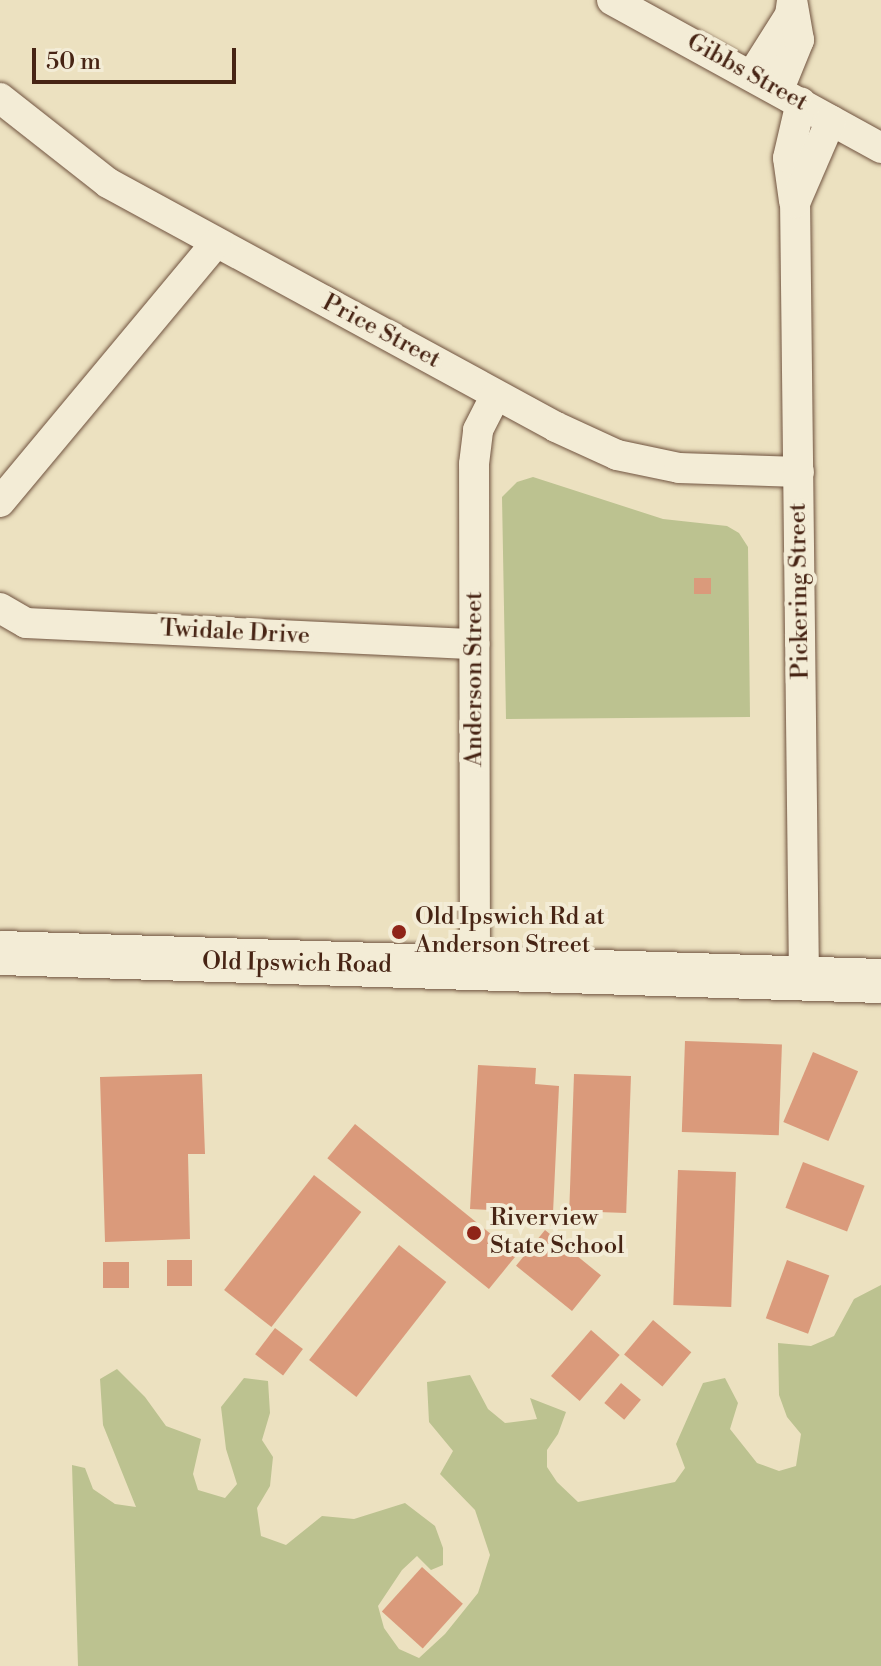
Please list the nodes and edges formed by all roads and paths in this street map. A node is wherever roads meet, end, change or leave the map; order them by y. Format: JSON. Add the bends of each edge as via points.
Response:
{"nodes":[{"id":1,"x":612,"y":0,"type":"edge"},
{"id":2,"x":792,"y":0,"type":"edge"},
{"id":3,"x":752,"y":75,"type":"junction"},
{"id":4,"x":790,"y":96,"type":"junction"},
{"id":5,"x":0,"y":98,"type":"edge"},
{"id":6,"x":831,"y":120,"type":"junction"},
{"id":7,"x":881,"y":148,"type":"edge"},
{"id":8,"x":795,"y":203,"type":"junction"},
{"id":9,"x":216,"y":243,"type":"junction"},
{"id":10,"x":496,"y":395,"type":"junction"},
{"id":11,"x":799,"y":472,"type":"junction"},
{"id":12,"x":0,"y":502,"type":"edge"},
{"id":13,"x":0,"y":608,"type":"edge"},
{"id":14,"x":475,"y":644,"type":"junction"},
{"id":15,"x":0,"y":953,"type":"edge"},
{"id":16,"x":475,"y":968,"type":"junction"},
{"id":17,"x":804,"y":979,"type":"junction"},
{"id":18,"x":881,"y":981,"type":"edge"}],
"edges":[{"from":1,"to":3,"type":"street","name":"Gibbs Street"},
{"from":2,"to":3,"type":"street","name":"Pickering Street","via":[[790,15]]},
{"from":2,"to":4,"type":"street","name":"Pickering Street","via":[[799,40]]},
{"from":3,"to":4,"type":"street","name":"Gibbs Street"},
{"from":4,"to":6,"type":"street","name":"Gibbs Street"},
{"from":4,"to":8,"type":"street","name":"Pickering Street","via":[[788,158]]},
{"from":5,"to":9,"type":"street","name":"Price Street","via":[[108,183]]},
{"from":6,"to":7,"type":"street","name":"Gibbs Street"},
{"from":6,"to":8,"type":"street","name":"Pickering Street"},
{"from":8,"to":11,"type":"street","name":"Pickering Street"},
{"from":9,"to":10,"type":"street","name":"Price Street"},
{"from":9,"to":12,"type":"street"},
{"from":10,"to":11,"type":"street","name":"Price Street","via":[[617,455],[679,468]]},
{"from":10,"to":14,"type":"street","name":"Anderson Street","via":[[478,430],[474,464]]},
{"from":11,"to":17,"type":"street","name":"Pickering Street"},
{"from":13,"to":14,"type":"street","name":"Twidale Drive","via":[[26,623]]},
{"from":14,"to":16,"type":"street","name":"Anderson Street"},
{"from":15,"to":16,"type":"street","name":"Old Ipswich Road"},
{"from":16,"to":17,"type":"street","name":"Old Ipswich Road"},
{"from":17,"to":18,"type":"street","name":"Old Ipswich Road"}]}
